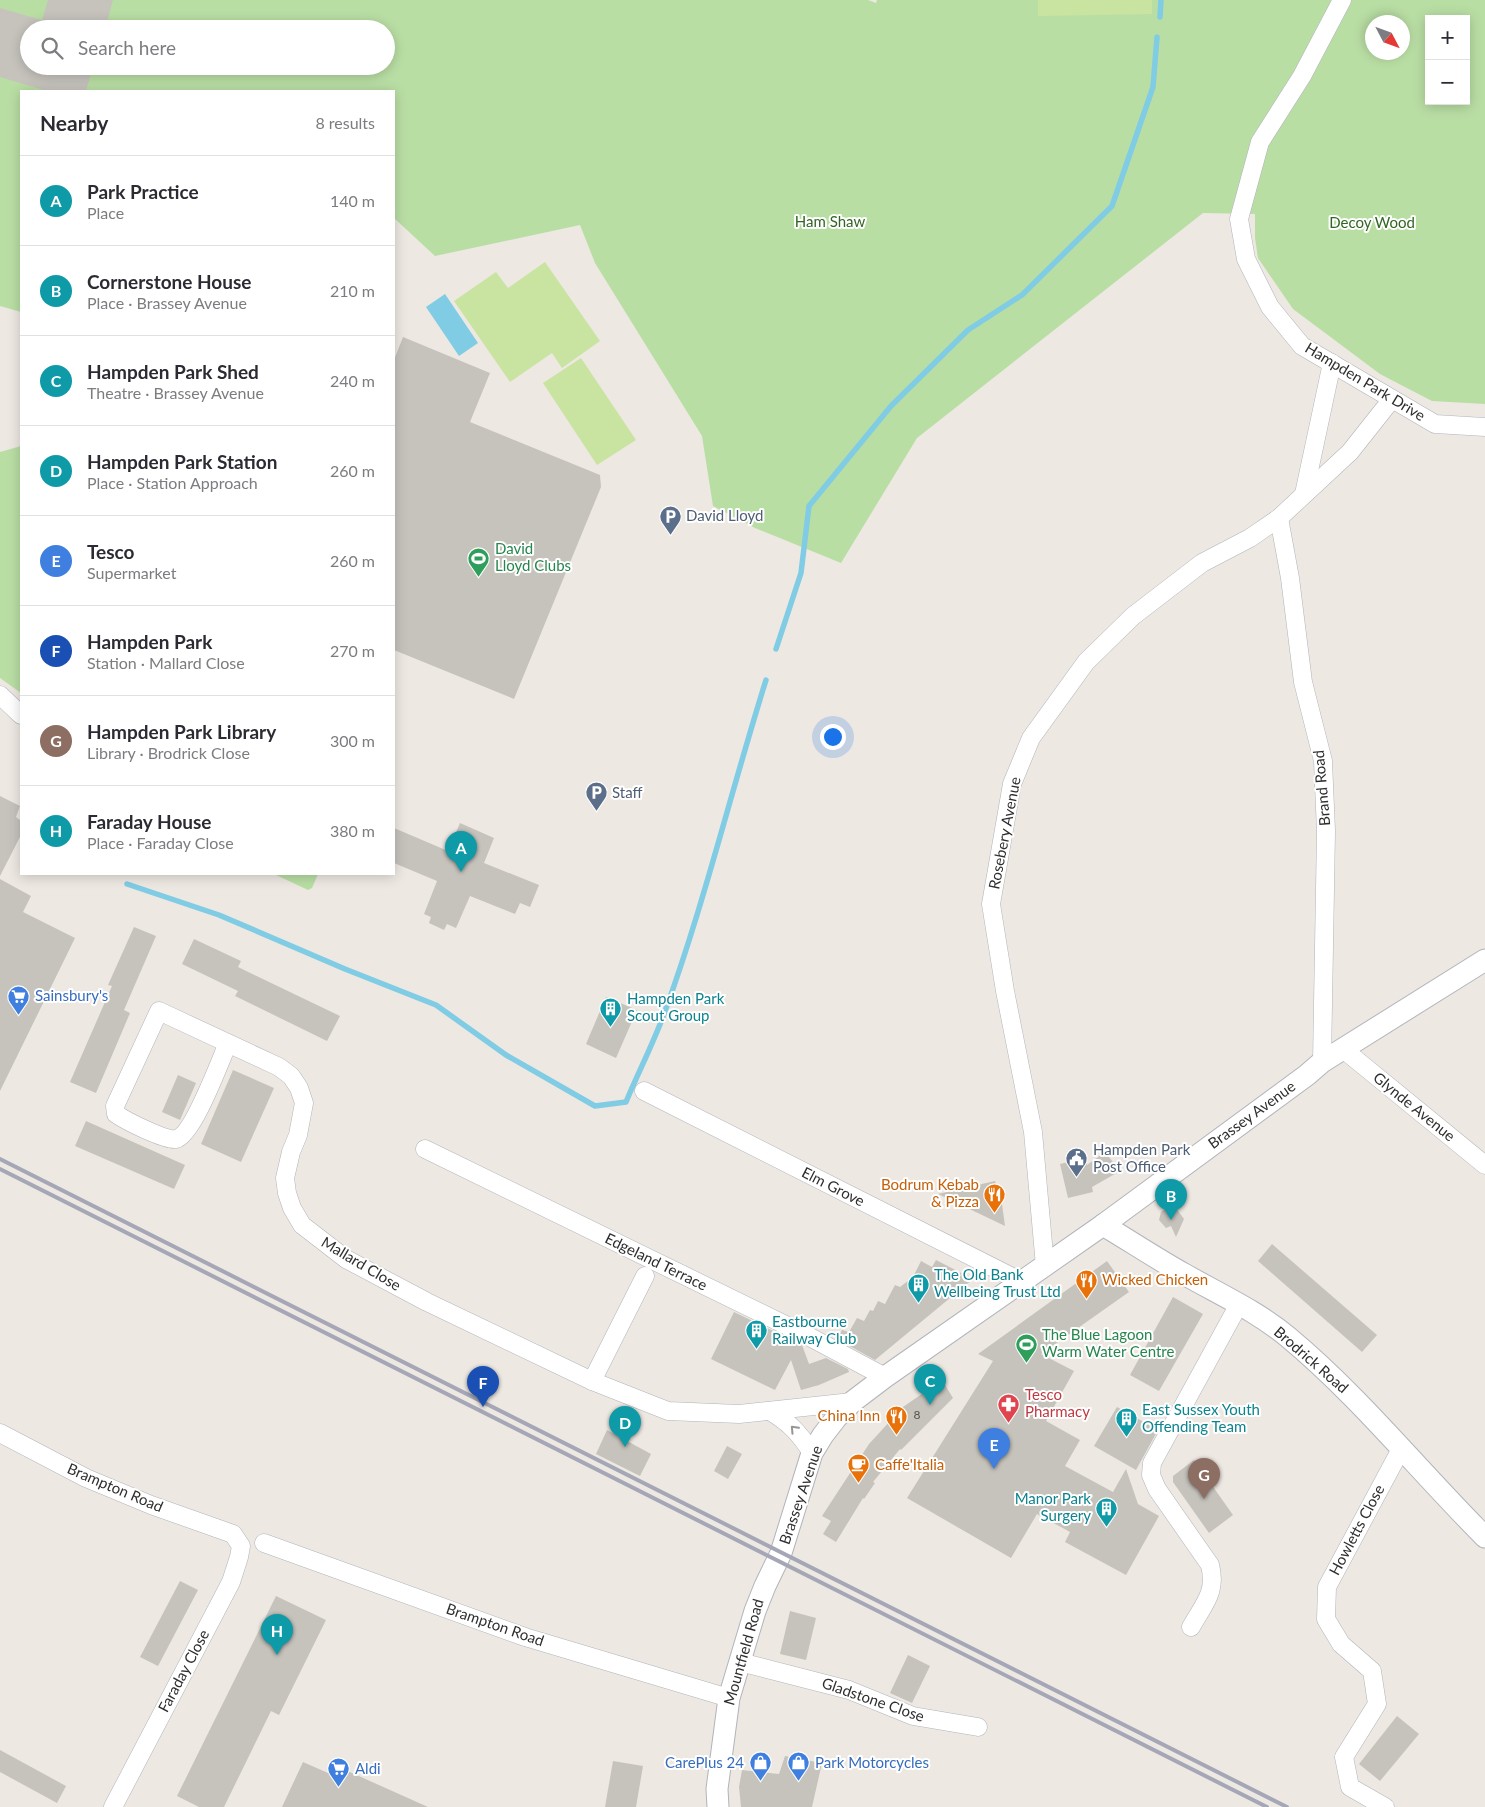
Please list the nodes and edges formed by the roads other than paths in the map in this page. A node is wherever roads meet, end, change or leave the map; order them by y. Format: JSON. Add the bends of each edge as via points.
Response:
{"nodes":[{"id":1,"x":1342,"y":0,"type":"edge"},
{"id":2,"x":1332,"y":363,"type":"junction"},
{"id":3,"x":1392,"y":399,"type":"junction"},
{"id":4,"x":1485,"y":427,"type":"edge"},
{"id":5,"x":1304,"y":494,"type":"junction"},
{"id":6,"x":1279,"y":518,"type":"junction"},
{"id":7,"x":0,"y":695,"type":"edge"},
{"id":8,"x":20,"y":714,"type":"edge"},
{"id":9,"x":1485,"y":960,"type":"edge"},
{"id":10,"x":228,"y":1043,"type":"junction"},
{"id":11,"x":1342,"y":1049,"type":"junction"},
{"id":12,"x":1322,"y":1062,"type":"junction"},
{"id":13,"x":644,"y":1091,"type":"dead end"},
{"id":14,"x":425,"y":1149,"type":"dead end"},
{"id":15,"x":1485,"y":1165,"type":"edge"},
{"id":16,"x":1103,"y":1225,"type":"junction"},
{"id":17,"x":1045,"y":1266,"type":"junction"},
{"id":18,"x":645,"y":1276,"type":"dead end"},
{"id":19,"x":1022,"y":1282,"type":"junction"},
{"id":20,"x":1239,"y":1304,"type":"junction"},
{"id":21,"x":885,"y":1377,"type":"junction"},
{"id":22,"x":592,"y":1381,"type":"junction"},
{"id":23,"x":852,"y":1402,"type":"junction"},
{"id":24,"x":770,"y":1411,"type":"junction"},
{"id":25,"x":0,"y":1433,"type":"edge"},
{"id":26,"x":1401,"y":1449,"type":"junction"},
{"id":27,"x":812,"y":1454,"type":"junction"},
{"id":28,"x":233,"y":1534,"type":"joint"},
{"id":29,"x":1485,"y":1537,"type":"edge"},
{"id":30,"x":264,"y":1543,"type":"dead end"},
{"id":31,"x":777,"y":1560,"type":"joint"},
{"id":32,"x":1191,"y":1626,"type":"dead end"},
{"id":33,"x":740,"y":1662,"type":"junction"},
{"id":34,"x":729,"y":1698,"type":"junction"},
{"id":35,"x":978,"y":1727,"type":"dead end"},
{"id":36,"x":114,"y":1807,"type":"edge"},
{"id":37,"x":718,"y":1807,"type":"edge"},
{"id":38,"x":1385,"y":1807,"type":"edge"}],
"edges":[{"from":1,"to":2,"type":"street","name":"Hampden Park Drive","via":[[1302,76],[1260,142],[1239,219],[1246,259],[1270,307],[1302,346]]},
{"from":2,"to":3,"type":"street","name":"Hampden Park Drive"},
{"from":2,"to":5,"type":"street"},
{"from":3,"to":4,"type":"street","name":"Hampden Park Drive","via":[[1435,424]]},
{"from":3,"to":5,"type":"street","name":"Rosebery Avenue","via":[[1350,452]]},
{"from":5,"to":6,"type":"street","name":"Rosebery Avenue"},
{"from":6,"to":12,"type":"street","name":"Brand Road","via":[[1303,682],[1323,761],[1326,831]]},
{"from":6,"to":17,"type":"street","name":"Rosebery Avenue","via":[[1250,538],[1202,563],[1133,616],[1086,662],[1030,738],[1012,784],[991,904],[1033,1132]]},
{"from":7,"to":8,"type":"street"},
{"from":9,"to":11,"type":"street","name":"Brassey Avenue"},
{"from":10,"to":10,"type":"street","name":"Mallard Close","via":[[159,1011],[115,1106],[116,1114],[170,1140],[178,1139],[193,1121]]},
{"from":10,"to":22,"type":"street","name":"Mallard Close","via":[[279,1067],[299,1088],[304,1103],[302,1116],[285,1178],[292,1208],[302,1225],[346,1259]]},
{"from":11,"to":12,"type":"street","name":"Brassey Avenue"},
{"from":11,"to":15,"type":"street","name":"Glynde Avenue"},
{"from":12,"to":16,"type":"street","name":"Brassey Avenue"},
{"from":13,"to":19,"type":"street","name":"Elm Grove"},
{"from":14,"to":21,"type":"street","name":"Edgeland Terrace","via":[[808,1336]]},
{"from":16,"to":17,"type":"street","name":"Brassey Avenue"},
{"from":16,"to":20,"type":"street","name":"Brodrick Road"},
{"from":17,"to":19,"type":"street","name":"Brassey Avenue"},
{"from":18,"to":22,"type":"street"},
{"from":19,"to":21,"type":"street","name":"Brassey Avenue"},
{"from":20,"to":26,"type":"street","name":"Brodrick Road","via":[[1287,1336],[1348,1391]]},
{"from":20,"to":32,"type":"street","via":[[1152,1463],[1151,1475],[1157,1489],[1210,1564],[1213,1576],[1212,1590]]},
{"from":21,"to":23,"type":"street","name":"Brassey Avenue"},
{"from":22,"to":24,"type":"street","name":"Mallard Close","via":[[668,1411],[739,1414]]},
{"from":23,"to":24,"type":"street","name":"Mallard Close"},
{"from":23,"to":27,"type":"street","name":"Brassey Avenue","via":[[823,1435]]},
{"from":27,"to":24,"type":"street","one_way":true,"via":[[801,1436]]},
{"from":25,"to":28,"type":"street","name":"Brampton Road","via":[[86,1478]]},
{"from":26,"to":29,"type":"street","name":"Brodrick Road"},
{"from":26,"to":38,"type":"street","name":"Howletts Close","via":[[1327,1586],[1326,1620],[1341,1644],[1372,1671],[1377,1704],[1344,1757],[1350,1787]]},
{"from":27,"to":31,"type":"street","name":"Brassey Avenue"},
{"from":28,"to":36,"type":"street","name":"Faraday Close","via":[[241,1546],[231,1582]]},
{"from":30,"to":34,"type":"street","name":"Brampton Road","via":[[524,1637]]},
{"from":31,"to":33,"type":"street","name":"Mountfield Road","via":[[755,1611]]},
{"from":33,"to":34,"type":"street","name":"Mountfield Road"},
{"from":33,"to":35,"type":"street","name":"Gladstone Close","via":[[849,1690],[913,1716]]},
{"from":34,"to":37,"type":"street","name":"Mountfield Road","via":[[717,1789]]}]}
